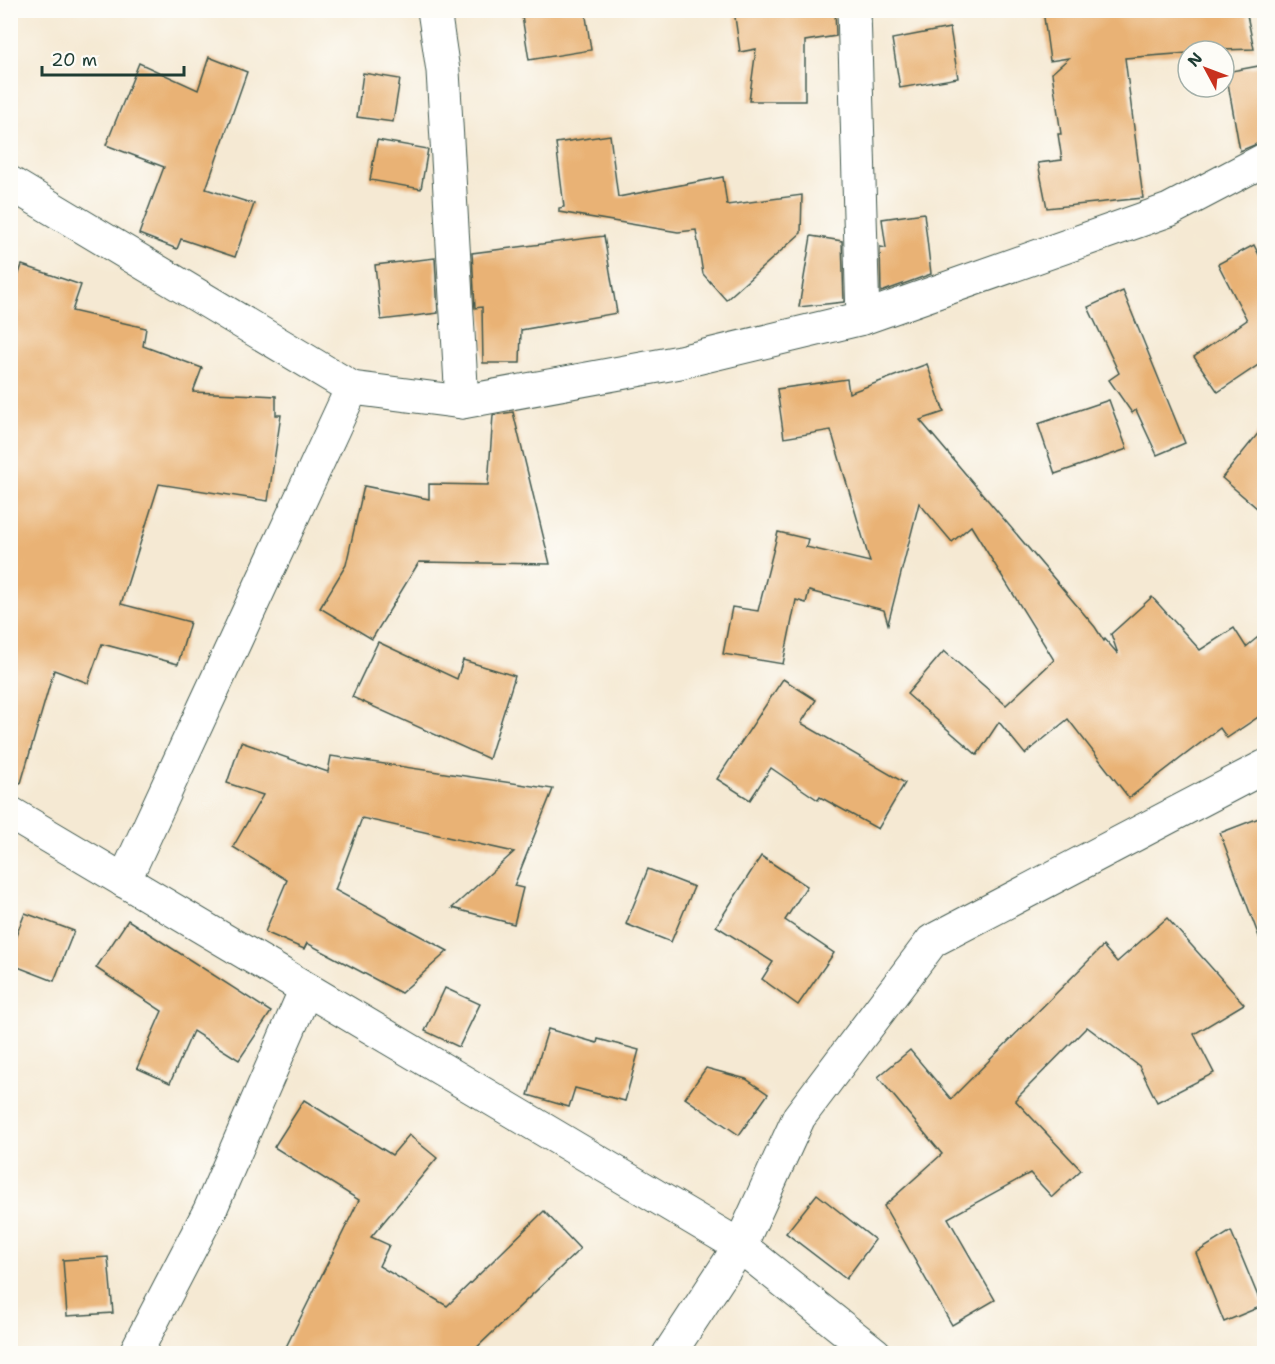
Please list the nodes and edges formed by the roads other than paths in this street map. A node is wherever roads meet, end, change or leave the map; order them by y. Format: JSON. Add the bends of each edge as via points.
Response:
{"nodes":[{"id":1,"x":434,"y":10,"type":"edge"},
{"id":2,"x":854,"y":10,"type":"edge"},
{"id":3,"x":1264,"y":160,"type":"edge"},
{"id":4,"x":10,"y":183,"type":"edge"},
{"id":5,"x":862,"y":318,"type":"junction"},
{"id":6,"x":352,"y":388,"type":"junction"},
{"id":7,"x":462,"y":402,"type":"junction"},
{"id":8,"x":1264,"y":767,"type":"edge"},
{"id":9,"x":10,"y":813,"type":"edge"},
{"id":10,"x":124,"y":881,"type":"junction"},
{"id":11,"x":306,"y":989,"type":"junction"},
{"id":12,"x":740,"y":1246,"type":"junction"},
{"id":13,"x":135,"y":1353,"type":"edge"},
{"id":14,"x":669,"y":1353,"type":"edge"},
{"id":15,"x":875,"y":1353,"type":"edge"}],
"edges":[{"from":1,"to":7,"type":"street","via":[[443,71]]},
{"from":2,"to":5,"type":"street"},
{"from":3,"to":5,"type":"street","via":[[1169,210]]},
{"from":4,"to":6,"type":"street"},
{"from":5,"to":7,"type":"street","via":[[680,362]]},
{"from":6,"to":7,"type":"street"},
{"from":6,"to":10,"type":"street"},
{"from":8,"to":12,"type":"street","via":[[932,941],[799,1117]]},
{"from":9,"to":10,"type":"street"},
{"from":10,"to":11,"type":"street"},
{"from":11,"to":12,"type":"street"},
{"from":11,"to":13,"type":"street","via":[[210,1210]]},
{"from":12,"to":14,"type":"street"},
{"from":12,"to":15,"type":"street"}]}
